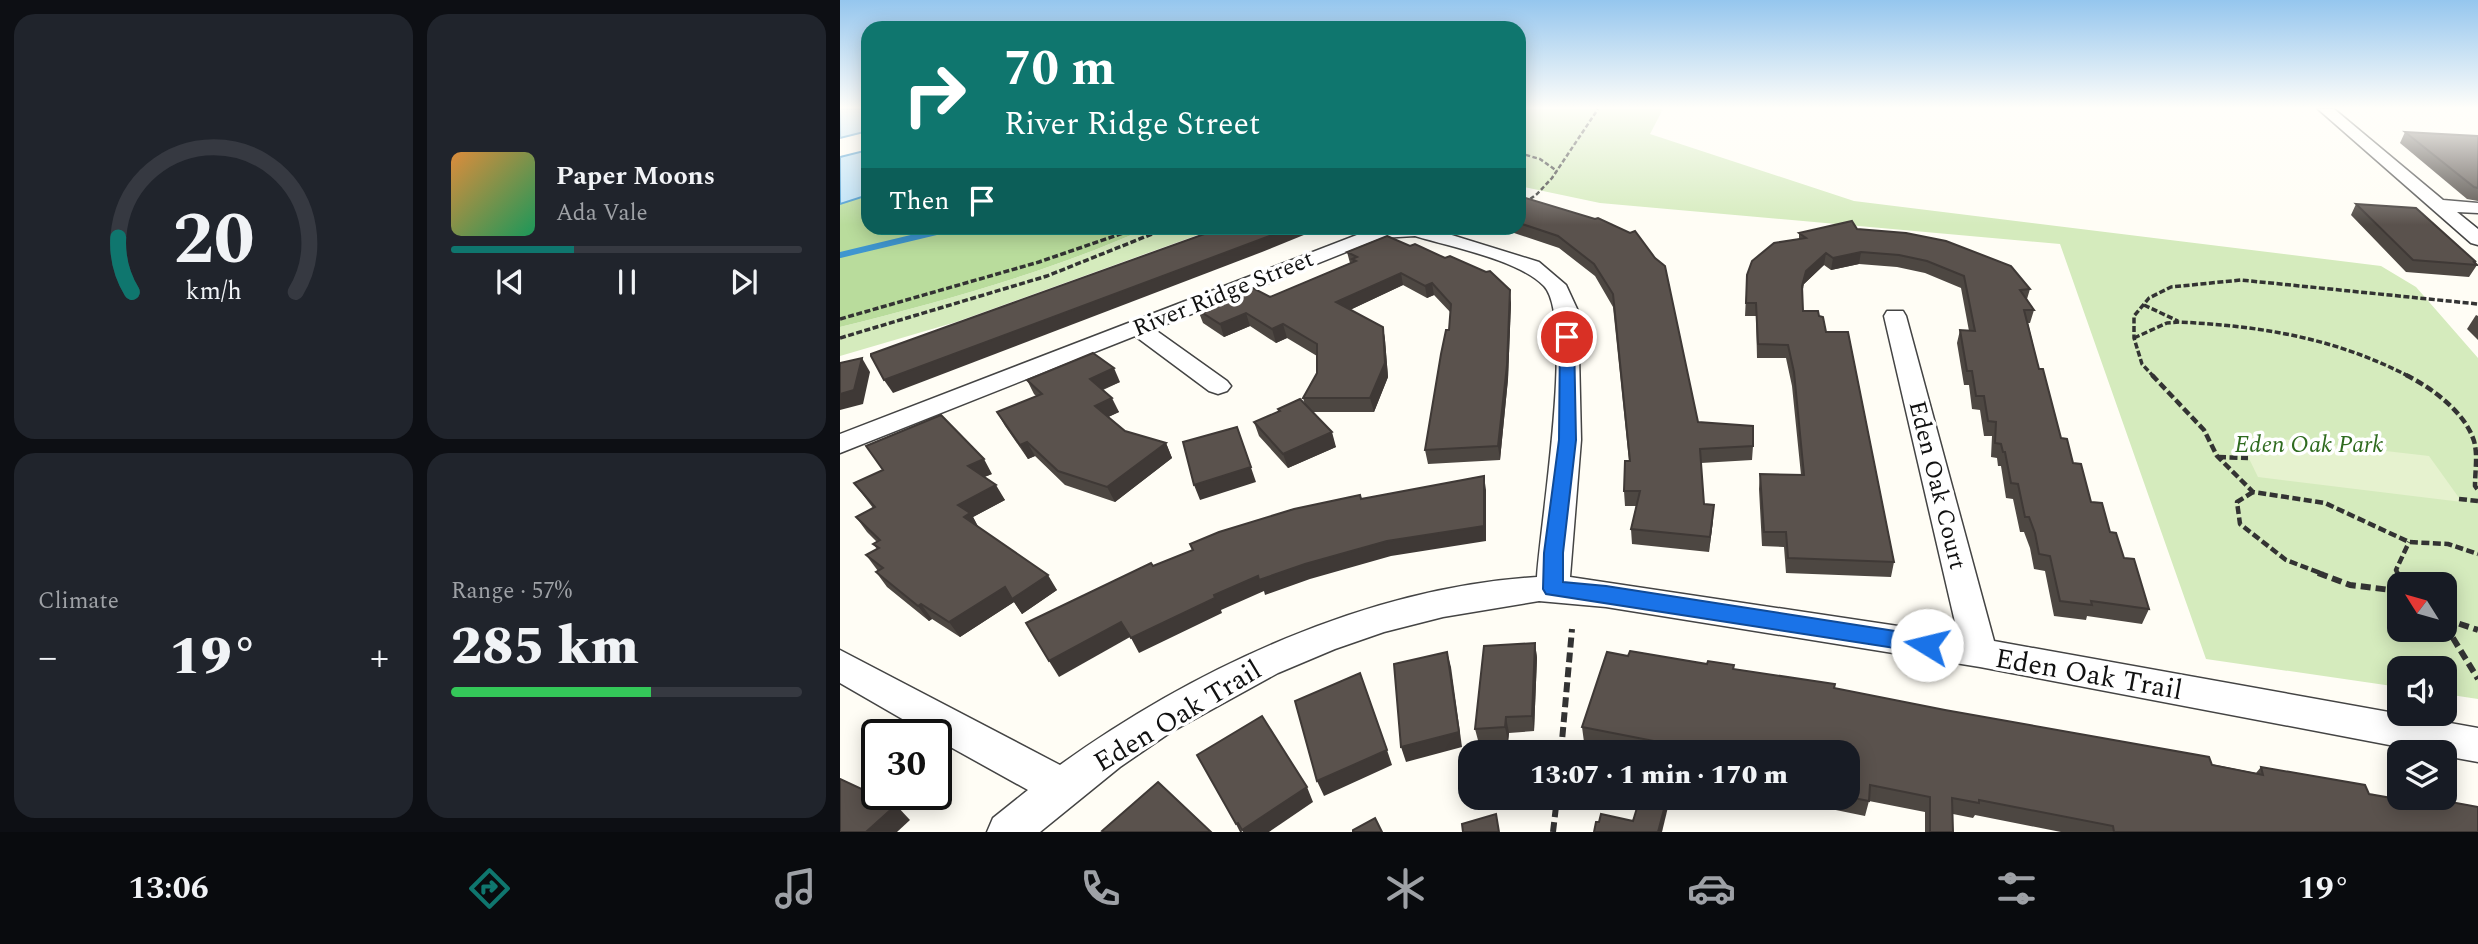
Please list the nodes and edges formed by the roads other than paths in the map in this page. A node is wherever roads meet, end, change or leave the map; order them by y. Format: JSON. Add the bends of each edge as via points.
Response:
{"nodes":[{"id":1,"x":2371,"y":148,"type":"edge"},
{"id":2,"x":2438,"y":205,"type":"junction"},
{"id":3,"x":2478,"y":208,"type":"edge"},
{"id":4,"x":1371,"y":235,"type":"edge"},
{"id":5,"x":1433,"y":235,"type":"edge"},
{"id":6,"x":2478,"y":239,"type":"edge"},
{"id":7,"x":1895,"y":316,"type":"dead end"},
{"id":8,"x":1137,"y":327,"type":"junction"},
{"id":9,"x":1218,"y":386,"type":"dead end"},
{"id":10,"x":840,"y":444,"type":"edge"},
{"id":11,"x":1553,"y":589,"type":"junction"},
{"id":12,"x":1980,"y":653,"type":"junction"},
{"id":13,"x":840,"y":665,"type":"edge"},
{"id":14,"x":2478,"y":745,"type":"edge"},
{"id":15,"x":1061,"y":786,"type":"junction"},
{"id":16,"x":1008,"y":832,"type":"edge"}],
"edges":[{"from":1,"to":2,"type":"street"},
{"from":2,"to":3,"type":"street"},
{"from":2,"to":6,"type":"street"},
{"from":4,"to":8,"type":"street","name":"River Ridge Street"},
{"from":5,"to":11,"type":"street","name":"River Ridge Street","via":[[1532,266],[1555,285],[1567,312],[1567,440]]},
{"from":7,"to":12,"type":"street","name":"Eden Oak Court"},
{"from":8,"to":9,"type":"street"},
{"from":8,"to":10,"type":"street","name":"River Ridge Street"},
{"from":11,"to":12,"type":"street","name":"Eden Oak Trail"},
{"from":11,"to":15,"type":"street","name":"Eden Oak Trail","via":[[1385,616],[1315,640],[1230,677]]},
{"from":12,"to":14,"type":"street","name":"Eden Oak Trail"},
{"from":13,"to":15,"type":"street"},
{"from":15,"to":16,"type":"street","name":"Eden Oak Trail"}]}
